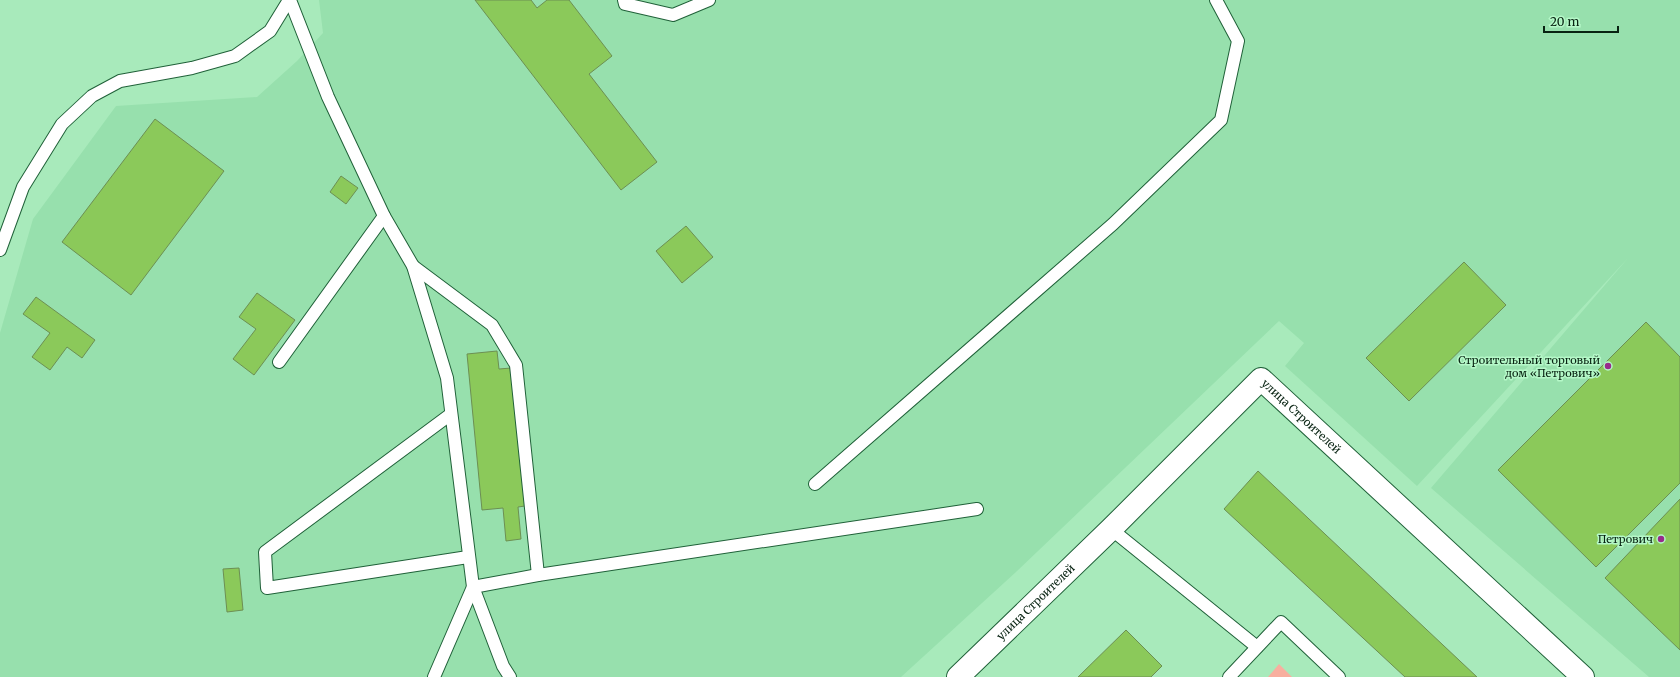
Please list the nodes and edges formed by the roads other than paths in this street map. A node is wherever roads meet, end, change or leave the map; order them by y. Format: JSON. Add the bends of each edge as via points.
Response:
{"nodes":[{"id":1,"x":290,"y":0,"type":"edge"},
{"id":2,"x":624,"y":0,"type":"edge"},
{"id":3,"x":709,"y":0,"type":"edge"},
{"id":4,"x":1216,"y":0,"type":"edge"},
{"id":5,"x":384,"y":216,"type":"junction"},
{"id":6,"x":0,"y":250,"type":"edge"},
{"id":7,"x":414,"y":266,"type":"junction"},
{"id":8,"x":279,"y":362,"type":"dead end"},
{"id":9,"x":451,"y":414,"type":"junction"},
{"id":10,"x":815,"y":484,"type":"dead end"},
{"id":11,"x":977,"y":509,"type":"dead end"},
{"id":12,"x":1111,"y":529,"type":"junction"},
{"id":13,"x":468,"y":556,"type":"junction"},
{"id":14,"x":538,"y":575,"type":"junction"},
{"id":15,"x":473,"y":587,"type":"junction"},
{"id":16,"x":1257,"y":647,"type":"junction"},
{"id":17,"x":434,"y":677,"type":"edge"},
{"id":18,"x":510,"y":677,"type":"edge"},
{"id":19,"x":958,"y":677,"type":"edge"},
{"id":20,"x":1229,"y":677,"type":"edge"},
{"id":21,"x":1339,"y":677,"type":"edge"},
{"id":22,"x":1584,"y":677,"type":"edge"}],
"edges":[{"from":1,"to":5,"type":"lane","via":[[328,97]]},
{"from":1,"to":6,"type":"lane","via":[[270,31],[235,56],[192,68],[120,81],[92,96],[62,124],[23,187]]},
{"from":2,"to":3,"type":"lane","via":[[625,4],[674,15]]},
{"from":4,"to":10,"type":"lane","via":[[1238,41],[1221,120],[1112,224]]},
{"from":5,"to":7,"type":"lane"},
{"from":5,"to":8,"type":"lane"},
{"from":7,"to":9,"type":"lane","via":[[447,378]]},
{"from":7,"to":14,"type":"lane","via":[[492,325],[516,365]]},
{"from":9,"to":13,"type":"lane"},
{"from":9,"to":13,"type":"lane","via":[[265,552],[267,588]]},
{"from":11,"to":14,"type":"lane"},
{"from":12,"to":16,"type":"lane"},
{"from":12,"to":19,"type":"street","name":"улица Строителей"},
{"from":12,"to":22,"type":"street","name":"улица Строителей","via":[[1261,379]]},
{"from":13,"to":15,"type":"lane"},
{"from":14,"to":15,"type":"lane"},
{"from":15,"to":17,"type":"lane"},
{"from":15,"to":18,"type":"lane","via":[[503,666]]},
{"from":16,"to":20,"type":"lane"},
{"from":16,"to":21,"type":"lane","via":[[1281,622]]}]}
